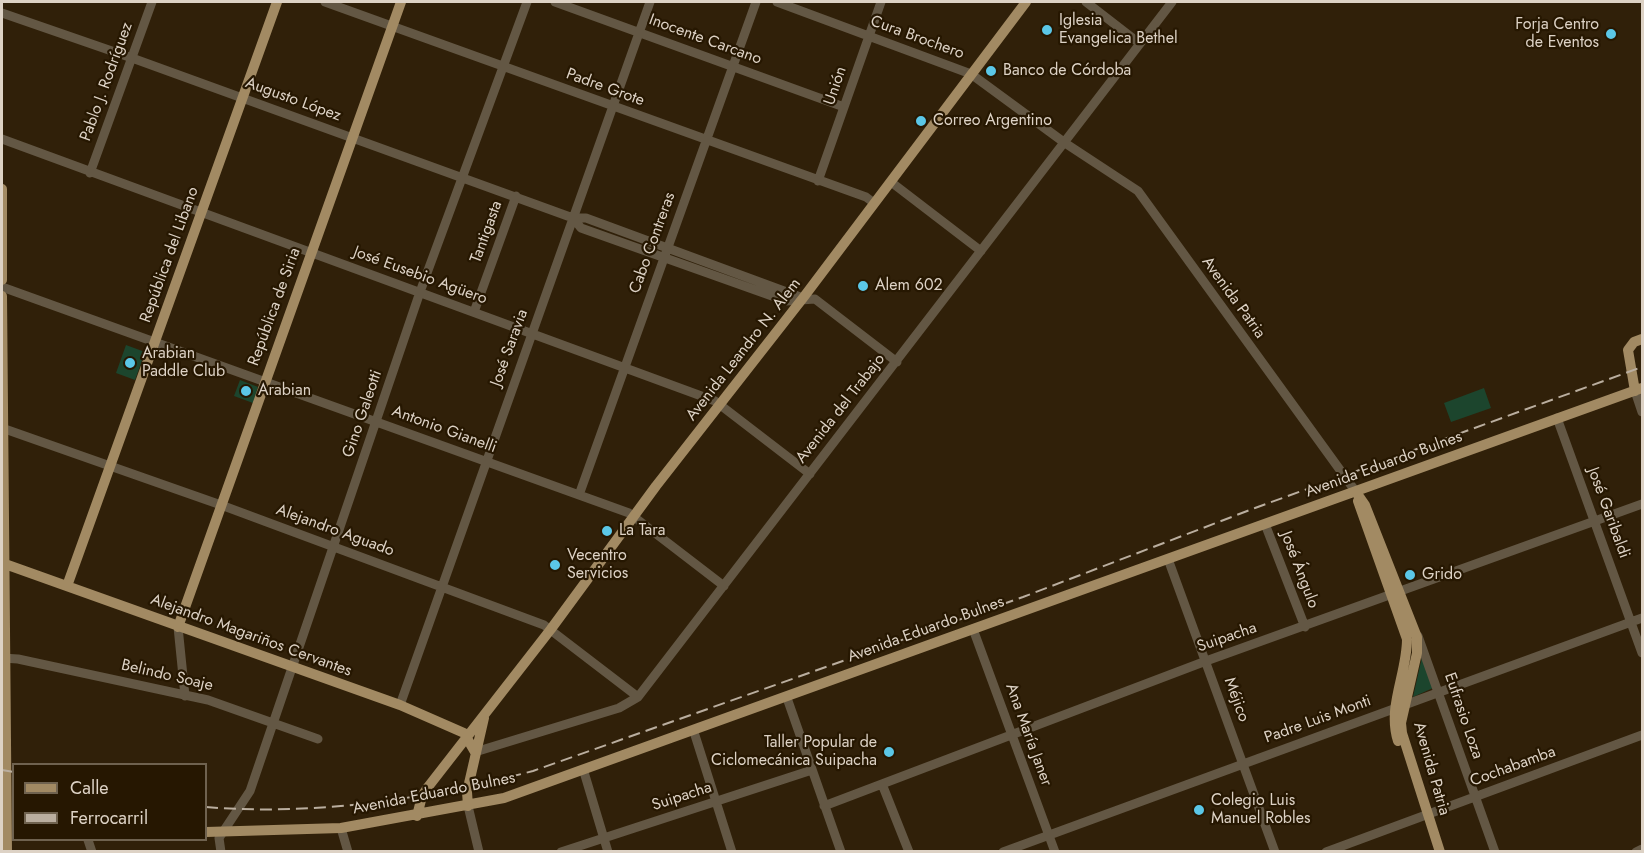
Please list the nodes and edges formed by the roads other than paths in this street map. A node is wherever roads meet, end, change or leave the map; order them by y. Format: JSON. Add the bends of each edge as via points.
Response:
{"nodes":[{"id":1,"x":152,"y":2,"type":"edge"},
{"id":2,"x":277,"y":2,"type":"edge"},
{"id":3,"x":325,"y":2,"type":"edge"},
{"id":4,"x":401,"y":2,"type":"edge"},
{"id":5,"x":527,"y":2,"type":"edge"},
{"id":6,"x":555,"y":2,"type":"edge"},
{"id":7,"x":650,"y":2,"type":"edge"},
{"id":8,"x":756,"y":2,"type":"edge"},
{"id":9,"x":777,"y":2,"type":"edge"},
{"id":10,"x":881,"y":2,"type":"edge"},
{"id":11,"x":1026,"y":2,"type":"edge"},
{"id":12,"x":1086,"y":2,"type":"edge"},
{"id":13,"x":1172,"y":2,"type":"edge"},
{"id":14,"x":2,"y":13,"type":"edge"},
{"id":15,"x":392,"y":26,"type":"junction"},
{"id":16,"x":639,"y":32,"type":"junction"},
{"id":17,"x":869,"y":36,"type":"junction"},
{"id":18,"x":1139,"y":44,"type":"junction"},
{"id":19,"x":132,"y":58,"type":"junction"},
{"id":20,"x":732,"y":66,"type":"junction"},
{"id":21,"x":503,"y":67,"type":"junction"},
{"id":22,"x":971,"y":74,"type":"junction"},
{"id":23,"x":242,"y":98,"type":"junction"},
{"id":24,"x":612,"y":107,"type":"junction"},
{"id":25,"x":844,"y":107,"type":"junction"},
{"id":26,"x":352,"y":137,"type":"junction"},
{"id":27,"x":2,"y":139,"type":"edge"},
{"id":28,"x":706,"y":141,"type":"junction"},
{"id":29,"x":1065,"y":143,"type":"junction"},
{"id":30,"x":90,"y":173,"type":"junction"},
{"id":31,"x":462,"y":177,"type":"junction"},
{"id":32,"x":818,"y":181,"type":"junction"},
{"id":33,"x":891,"y":182,"type":"junction"},
{"id":34,"x":2,"y":189,"type":"edge"},
{"id":35,"x":516,"y":196,"type":"junction"},
{"id":36,"x":874,"y":203,"type":"junction"},
{"id":37,"x":201,"y":213,"type":"junction"},
{"id":38,"x":573,"y":218,"type":"junction"},
{"id":39,"x":981,"y":251,"type":"junction"},
{"id":40,"x":310,"y":253,"type":"junction"},
{"id":41,"x":665,"y":253,"type":"junction"},
{"id":42,"x":2,"y":280,"type":"edge"},
{"id":43,"x":2,"y":287,"type":"edge"},
{"id":44,"x":420,"y":292,"type":"junction"},
{"id":45,"x":2,"y":296,"type":"edge"},
{"id":46,"x":803,"y":298,"type":"junction"},
{"id":47,"x":474,"y":312,"type":"junction"},
{"id":48,"x":531,"y":333,"type":"junction"},
{"id":49,"x":1642,"y":339,"type":"edge"},
{"id":50,"x":154,"y":342,"type":"junction"},
{"id":51,"x":897,"y":362,"type":"junction"},
{"id":52,"x":625,"y":367,"type":"junction"},
{"id":53,"x":265,"y":381,"type":"junction"},
{"id":54,"x":1639,"y":389,"type":"edge"},
{"id":55,"x":722,"y":404,"type":"junction"},
{"id":56,"x":1642,"y":412,"type":"edge"},
{"id":57,"x":1557,"y":418,"type":"junction"},
{"id":58,"x":376,"y":422,"type":"junction"},
{"id":59,"x":2,"y":428,"type":"edge"},
{"id":60,"x":486,"y":461,"type":"junction"},
{"id":61,"x":110,"y":468,"type":"junction"},
{"id":62,"x":810,"y":474,"type":"junction"},
{"id":63,"x":1356,"y":492,"type":"junction"},
{"id":64,"x":579,"y":495,"type":"junction"},
{"id":65,"x":1642,"y":504,"type":"edge"},
{"id":66,"x":221,"y":505,"type":"junction"},
{"id":67,"x":636,"y":516,"type":"junction"},
{"id":68,"x":1595,"y":521,"type":"junction"},
{"id":69,"x":1265,"y":524,"type":"junction"},
{"id":70,"x":334,"y":546,"type":"junction"},
{"id":71,"x":1168,"y":559,"type":"junction"},
{"id":72,"x":3,"y":564,"type":"edge"},
{"id":73,"x":67,"y":586,"type":"junction"},
{"id":74,"x":442,"y":586,"type":"junction"},
{"id":75,"x":724,"y":586,"type":"junction"},
{"id":76,"x":1396,"y":594,"type":"junction"},
{"id":77,"x":1642,"y":618,"type":"edge"},
{"id":78,"x":1631,"y":622,"type":"junction"},
{"id":79,"x":178,"y":627,"type":"junction"},
{"id":80,"x":1305,"y":627,"type":"junction"},
{"id":81,"x":551,"y":629,"type":"junction"},
{"id":82,"x":973,"y":629,"type":"junction"},
{"id":83,"x":1642,"y":653,"type":"edge"},
{"id":84,"x":1416,"y":657,"type":"junction"},
{"id":85,"x":4,"y":658,"type":"edge"},
{"id":86,"x":1206,"y":661,"type":"junction"},
{"id":87,"x":292,"y":667,"type":"junction"},
{"id":88,"x":1439,"y":693,"type":"junction"},
{"id":89,"x":185,"y":696,"type":"junction"},
{"id":90,"x":639,"y":697,"type":"junction"},
{"id":91,"x":787,"y":698,"type":"junction"},
{"id":92,"x":400,"y":705,"type":"junction"},
{"id":93,"x":1400,"y":707,"type":"junction"},
{"id":94,"x":485,"y":716,"type":"junction"},
{"id":95,"x":274,"y":722,"type":"junction"},
{"id":96,"x":694,"y":732,"type":"junction"},
{"id":97,"x":467,"y":735,"type":"junction"},
{"id":98,"x":1642,"y":735,"type":"edge"},
{"id":99,"x":1012,"y":736,"type":"junction"},
{"id":100,"x":318,"y":739,"type":"dead end"},
{"id":101,"x":475,"y":752,"type":"junction"},
{"id":102,"x":1243,"y":763,"type":"junction"},
{"id":103,"x":812,"y":770,"type":"junction"},
{"id":104,"x":584,"y":772,"type":"junction"},
{"id":105,"x":882,"y":784,"type":"junction"},
{"id":106,"x":10,"y":791,"type":"edge"},
{"id":107,"x":1475,"y":797,"type":"junction"},
{"id":108,"x":716,"y":801,"type":"junction"},
{"id":109,"x":468,"y":806,"type":"junction"},
{"id":110,"x":824,"y":806,"type":"junction"},
{"id":111,"x":1425,"y":814,"type":"junction"},
{"id":112,"x":417,"y":816,"type":"junction"},
{"id":113,"x":341,"y":828,"type":"junction"},
{"id":114,"x":207,"y":832,"type":"edge"},
{"id":115,"x":222,"y":832,"type":"junction"},
{"id":116,"x":1049,"y":835,"type":"junction"},
{"id":117,"x":604,"y":838,"type":"junction"},
{"id":118,"x":1642,"y":849,"type":"edge"},
{"id":119,"x":7,"y":852,"type":"edge"},
{"id":120,"x":221,"y":852,"type":"edge"},
{"id":121,"x":348,"y":852,"type":"edge"},
{"id":122,"x":479,"y":852,"type":"edge"},
{"id":123,"x":561,"y":852,"type":"edge"},
{"id":124,"x":608,"y":852,"type":"edge"},
{"id":125,"x":732,"y":852,"type":"edge"},
{"id":126,"x":841,"y":852,"type":"edge"},
{"id":127,"x":909,"y":852,"type":"edge"},
{"id":128,"x":1003,"y":852,"type":"edge"},
{"id":129,"x":1055,"y":852,"type":"edge"},
{"id":130,"x":1275,"y":852,"type":"edge"},
{"id":131,"x":1326,"y":852,"type":"edge"},
{"id":132,"x":1433,"y":852,"type":"edge"},
{"id":133,"x":1440,"y":852,"type":"edge"},
{"id":134,"x":1495,"y":852,"type":"edge"},
{"id":135,"x":1636,"y":852,"type":"edge"}],
"edges":[{"from":1,"to":19,"type":"street","name":"Pablo J. Rodríguez"},
{"from":2,"to":23,"type":"main road","name":"República del Libano"},
{"from":3,"to":15,"type":"street","name":"Padre Grote"},
{"from":4,"to":15,"type":"main road","name":"República de Siria"},
{"from":5,"to":21,"type":"street","name":"Gino Galeotti"},
{"from":6,"to":16,"type":"street","name":"Inocente Carcano"},
{"from":7,"to":16,"type":"street","name":"José Saravia"},
{"from":8,"to":20,"type":"street","name":"Cabo Contreras"},
{"from":9,"to":17,"type":"street","name":"Cura Brochero"},
{"from":10,"to":17,"type":"street","name":"Unión"},
{"from":11,"to":22,"type":"main road","name":"Avenida Leandro N. Alem"},
{"from":12,"to":18,"type":"street"},
{"from":13,"to":18,"type":"street","name":"Avenida del Trabajo"},
{"from":14,"to":19,"type":"street","name":"Augusto López"},
{"from":15,"to":21,"type":"street","name":"Padre Grote"},
{"from":15,"to":26,"type":"main road","name":"República de Siria"},
{"from":16,"to":20,"type":"street","name":"Inocente Carcano"},
{"from":16,"to":24,"type":"street","name":"José Saravia"},
{"from":17,"to":22,"type":"street","name":"Cura Brochero"},
{"from":17,"to":25,"type":"street","name":"Unión"},
{"from":18,"to":29,"type":"street","name":"Avenida del Trabajo"},
{"from":19,"to":23,"type":"street","name":"Augusto López"},
{"from":19,"to":30,"type":"street","name":"Pablo J. Rodríguez"},
{"from":20,"to":25,"type":"street","name":"Inocente Carcano"},
{"from":20,"to":28,"type":"street","name":"Cabo Contreras"},
{"from":21,"to":24,"type":"street","name":"Padre Grote"},
{"from":21,"to":31,"type":"street","name":"Gino Galeotti"},
{"from":22,"to":29,"type":"street","name":"Cura Brochero"},
{"from":22,"to":33,"type":"main road","name":"Avenida Leandro N. Alem"},
{"from":23,"to":26,"type":"street","name":"Augusto López"},
{"from":23,"to":37,"type":"main road","name":"República del Libano"},
{"from":24,"to":28,"type":"street","name":"Padre Grote"},
{"from":24,"to":38,"type":"street","name":"José Saravia"},
{"from":25,"to":32,"type":"street","name":"Unión"},
{"from":26,"to":31,"type":"street","name":"Augusto López"},
{"from":26,"to":40,"type":"main road","name":"República de Siria"},
{"from":27,"to":30,"type":"street","name":"José Eusebio Agüero"},
{"from":28,"to":32,"type":"street","name":"Padre Grote"},
{"from":28,"to":41,"type":"street","name":"Cabo Contreras"},
{"from":29,"to":39,"type":"street","name":"Avenida del Trabajo"},
{"from":29,"to":63,"type":"street","name":"Avenida Patria","via":[[1138,191]]},
{"from":30,"to":37,"type":"street","name":"José Eusebio Agüero"},
{"from":31,"to":35,"type":"street","name":"Augusto López"},
{"from":31,"to":44,"type":"street","name":"Gino Galeotti"},
{"from":32,"to":36,"type":"street","name":"Padre Grote"},
{"from":33,"to":36,"type":"main road","name":"Avenida Leandro N. Alem"},
{"from":33,"to":39,"type":"street"},
{"from":34,"to":42,"type":"main road"},
{"from":35,"to":38,"type":"street","name":"Augusto López"},
{"from":35,"to":47,"type":"street","name":"Tantigasta"},
{"from":36,"to":46,"type":"main road","name":"Avenida Leandro N. Alem"},
{"from":37,"to":40,"type":"street","name":"José Eusebio Agüero"},
{"from":37,"to":50,"type":"main road","name":"República del Libano"},
{"from":38,"to":41,"type":"street","name":"Augusto López","via":[[581,228]]},
{"from":38,"to":48,"type":"street","name":"José Saravia"},
{"from":39,"to":51,"type":"street","name":"Avenida del Trabajo"},
{"from":40,"to":44,"type":"street","name":"José Eusebio Agüero"},
{"from":40,"to":53,"type":"main road","name":"República de Siria"},
{"from":41,"to":46,"type":"street","name":"Augusto López","via":[[786,301]]},
{"from":41,"to":52,"type":"street","name":"Cabo Contreras"},
{"from":43,"to":50,"type":"street","name":"Antonio Gianelli"},
{"from":44,"to":47,"type":"street","name":"José Eusebio Agüero"},
{"from":44,"to":58,"type":"street","name":"Gino Galeotti"},
{"from":45,"to":59,"type":"main road"},
{"from":46,"to":51,"type":"street","name":"Augusto López","via":[[815,299]]},
{"from":46,"to":55,"type":"main road","name":"Avenida Leandro N. Alem"},
{"from":47,"to":48,"type":"street","name":"José Eusebio Agüero"},
{"from":48,"to":52,"type":"street","name":"José Eusebio Agüero"},
{"from":48,"to":60,"type":"street","name":"José Saravia"},
{"from":49,"to":54,"type":"main road","via":[[1628,350]]},
{"from":50,"to":53,"type":"street","name":"Antonio Gianelli"},
{"from":50,"to":61,"type":"main road","name":"República del Libano"},
{"from":51,"to":62,"type":"street","name":"Avenida del Trabajo"},
{"from":52,"to":55,"type":"street","name":"José Eusebio Agüero"},
{"from":52,"to":64,"type":"street","name":"Cabo Contreras"},
{"from":53,"to":58,"type":"street","name":"Antonio Gianelli"},
{"from":53,"to":66,"type":"main road","name":"República de Siria"},
{"from":54,"to":56,"type":"street"},
{"from":54,"to":57,"type":"main road","name":"Avenida Eduardo Bulnes"},
{"from":55,"to":62,"type":"street","name":"José Eusebio Agüero"},
{"from":55,"to":67,"type":"main road","name":"Avenida Leandro N. Alem"},
{"from":57,"to":63,"type":"main road","name":"Avenida Eduardo Bulnes"},
{"from":57,"to":68,"type":"street","name":"José Garibaldi"},
{"from":58,"to":60,"type":"street","name":"Antonio Gianelli"},
{"from":58,"to":70,"type":"street","name":"Gino Galeotti"},
{"from":59,"to":61,"type":"street","name":"Alejandro Aguado"},
{"from":59,"to":72,"type":"main road"},
{"from":60,"to":64,"type":"street","name":"Antonio Gianelli"},
{"from":60,"to":74,"type":"street","name":"José Saravia"},
{"from":61,"to":66,"type":"street","name":"Alejandro Aguado"},
{"from":61,"to":73,"type":"main road","name":"República del Libano"},
{"from":62,"to":75,"type":"street","name":"Avenida del Trabajo"},
{"from":63,"to":69,"type":"main road","name":"Avenida Eduardo Bulnes"},
{"from":63,"to":76,"type":"main road","name":"Avenida Patria","via":[[1365,505]]},
{"from":64,"to":67,"type":"street","name":"Antonio Gianelli"},
{"from":65,"to":68,"type":"street","name":"Suipacha"},
{"from":66,"to":70,"type":"street","name":"Alejandro Aguado"},
{"from":66,"to":79,"type":"main road","name":"República de Siria"},
{"from":67,"to":75,"type":"street","name":"Antonio Gianelli"},
{"from":67,"to":81,"type":"main road","name":"Avenida Leandro N. Alem"},
{"from":68,"to":76,"type":"street","name":"Suipacha"},
{"from":68,"to":78,"type":"street","name":"José Garibaldi"},
{"from":69,"to":71,"type":"main road","name":"Avenida Eduardo Bulnes"},
{"from":69,"to":80,"type":"street","name":"José Ángulo"},
{"from":70,"to":74,"type":"street","name":"Alejandro Aguado"},
{"from":70,"to":87,"type":"street","name":"Gino Galeotti"},
{"from":71,"to":82,"type":"main road","name":"Avenida Eduardo Bulnes"},
{"from":71,"to":86,"type":"street","name":"Méjico"},
{"from":72,"to":73,"type":"main road","name":"Alejandro Magariños Cervantes"},
{"from":72,"to":85,"type":"main road"},
{"from":73,"to":79,"type":"main road","name":"Alejandro Magariños Cervantes"},
{"from":74,"to":81,"type":"street","name":"Alejandro Aguado"},
{"from":74,"to":92,"type":"street","name":"José Saravia"},
{"from":75,"to":90,"type":"street","name":"Avenida del Trabajo"},
{"from":76,"to":80,"type":"street","name":"Suipacha"},
{"from":76,"to":84,"type":"main road","name":"Avenida Patria"},
{"from":76,"to":84,"type":"main road","name":"Avenida Patria","via":[[1414,626]]},
{"from":77,"to":78,"type":"street","name":"Padre Luis Monti"},
{"from":78,"to":83,"type":"street","name":"José Garibaldi"},
{"from":78,"to":88,"type":"street","name":"Padre Luis Monti"},
{"from":79,"to":87,"type":"main road","name":"Alejandro Magariños Cervantes"},
{"from":79,"to":89,"type":"street","name":"República de Siria"},
{"from":80,"to":86,"type":"street","name":"Suipacha"},
{"from":81,"to":90,"type":"street","name":"Alejandro Aguado"},
{"from":81,"to":94,"type":"main road","name":"Avenida Leandro N. Alem"},
{"from":82,"to":91,"type":"main road","name":"Avenida Eduardo Bulnes"},
{"from":82,"to":99,"type":"street","name":"Ana María Janer"},
{"from":84,"to":88,"type":"street","name":"Eufrasio Loza"},
{"from":84,"to":93,"type":"main road","name":"Avenida Patria"},
{"from":85,"to":89,"type":"street","name":"Belindo Soaje"},
{"from":85,"to":106,"type":"main road"},
{"from":86,"to":99,"type":"street","name":"Suipacha"},
{"from":86,"to":102,"type":"street","name":"Méjico"},
{"from":87,"to":92,"type":"main road","name":"Alejandro Magariños Cervantes"},
{"from":87,"to":95,"type":"street","name":"Gino Galeotti"},
{"from":88,"to":93,"type":"street","name":"Padre Luis Monti"},
{"from":88,"to":107,"type":"street","name":"Eufrasio Loza"},
{"from":89,"to":95,"type":"street","name":"Belindo Soaje"},
{"from":90,"to":101,"type":"street","name":"Avenida del Trabajo","via":[[619,708]]},
{"from":91,"to":96,"type":"main road","name":"Avenida Eduardo Bulnes"},
{"from":91,"to":103,"type":"street"},
{"from":92,"to":97,"type":"main road","name":"Alejandro Magariños Cervantes"},
{"from":93,"to":102,"type":"street","name":"Padre Luis Monti"},
{"from":93,"to":111,"type":"main road","name":"Avenida Patria","via":[[1394,729]]},
{"from":94,"to":97,"type":"main road","name":"Avenida Leandro N. Alem"},
{"from":94,"to":101,"type":"main road","name":"Avenida Leandro N. Alem"},
{"from":95,"to":100,"type":"street","name":"Belindo Soaje"},
{"from":95,"to":115,"type":"street","name":"Gino Galeotti","via":[[250,791]]},
{"from":96,"to":104,"type":"main road","name":"Avenida Eduardo Bulnes"},
{"from":96,"to":108,"type":"street"},
{"from":97,"to":101,"type":"main road"},
{"from":97,"to":112,"type":"main road","name":"Avenida Leandro N. Alem","via":[[422,796]]},
{"from":98,"to":107,"type":"street","name":"Cochabamba"},
{"from":99,"to":105,"type":"street","name":"Suipacha"},
{"from":99,"to":116,"type":"street","name":"Ana María Janer"},
{"from":101,"to":109,"type":"main road","name":"Avenida Leandro N. Alem"},
{"from":102,"to":116,"type":"street","name":"Padre Luis Monti"},
{"from":102,"to":130,"type":"street","name":"Méjico"},
{"from":103,"to":108,"type":"street","name":"Suipacha"},
{"from":103,"to":110,"type":"street"},
{"from":104,"to":109,"type":"main road","name":"Avenida Eduardo Bulnes"},
{"from":104,"to":117,"type":"street"},
{"from":105,"to":110,"type":"street","name":"Suipacha"},
{"from":105,"to":127,"type":"street"},
{"from":106,"to":119,"type":"main road"},
{"from":107,"to":111,"type":"street","name":"Cochabamba"},
{"from":107,"to":134,"type":"street","name":"Eufrasio Loza"},
{"from":108,"to":117,"type":"street","name":"Suipacha"},
{"from":108,"to":125,"type":"street"},
{"from":109,"to":112,"type":"main road","name":"Avenida Eduardo Bulnes"},
{"from":109,"to":122,"type":"street"},
{"from":110,"to":126,"type":"street"},
{"from":111,"to":131,"type":"street","name":"Cochabamba"},
{"from":111,"to":132,"type":"main road","name":"Avenida Patria"},
{"from":111,"to":133,"type":"main road","name":"Avenida Patria"},
{"from":112,"to":113,"type":"main road","name":"Avenida Eduardo Bulnes"},
{"from":113,"to":115,"type":"main road","name":"Avenida Eduardo Bulnes"},
{"from":113,"to":121,"type":"street"},
{"from":114,"to":115,"type":"main road","name":"Avenida Eduardo Bulnes"},
{"from":115,"to":120,"type":"street","via":[[218,842]]},
{"from":116,"to":128,"type":"street","name":"Padre Luis Monti"},
{"from":116,"to":129,"type":"street","name":"Ana María Janer"},
{"from":117,"to":123,"type":"street","name":"Suipacha"},
{"from":117,"to":124,"type":"street"},
{"from":118,"to":135,"type":"street"}]}
